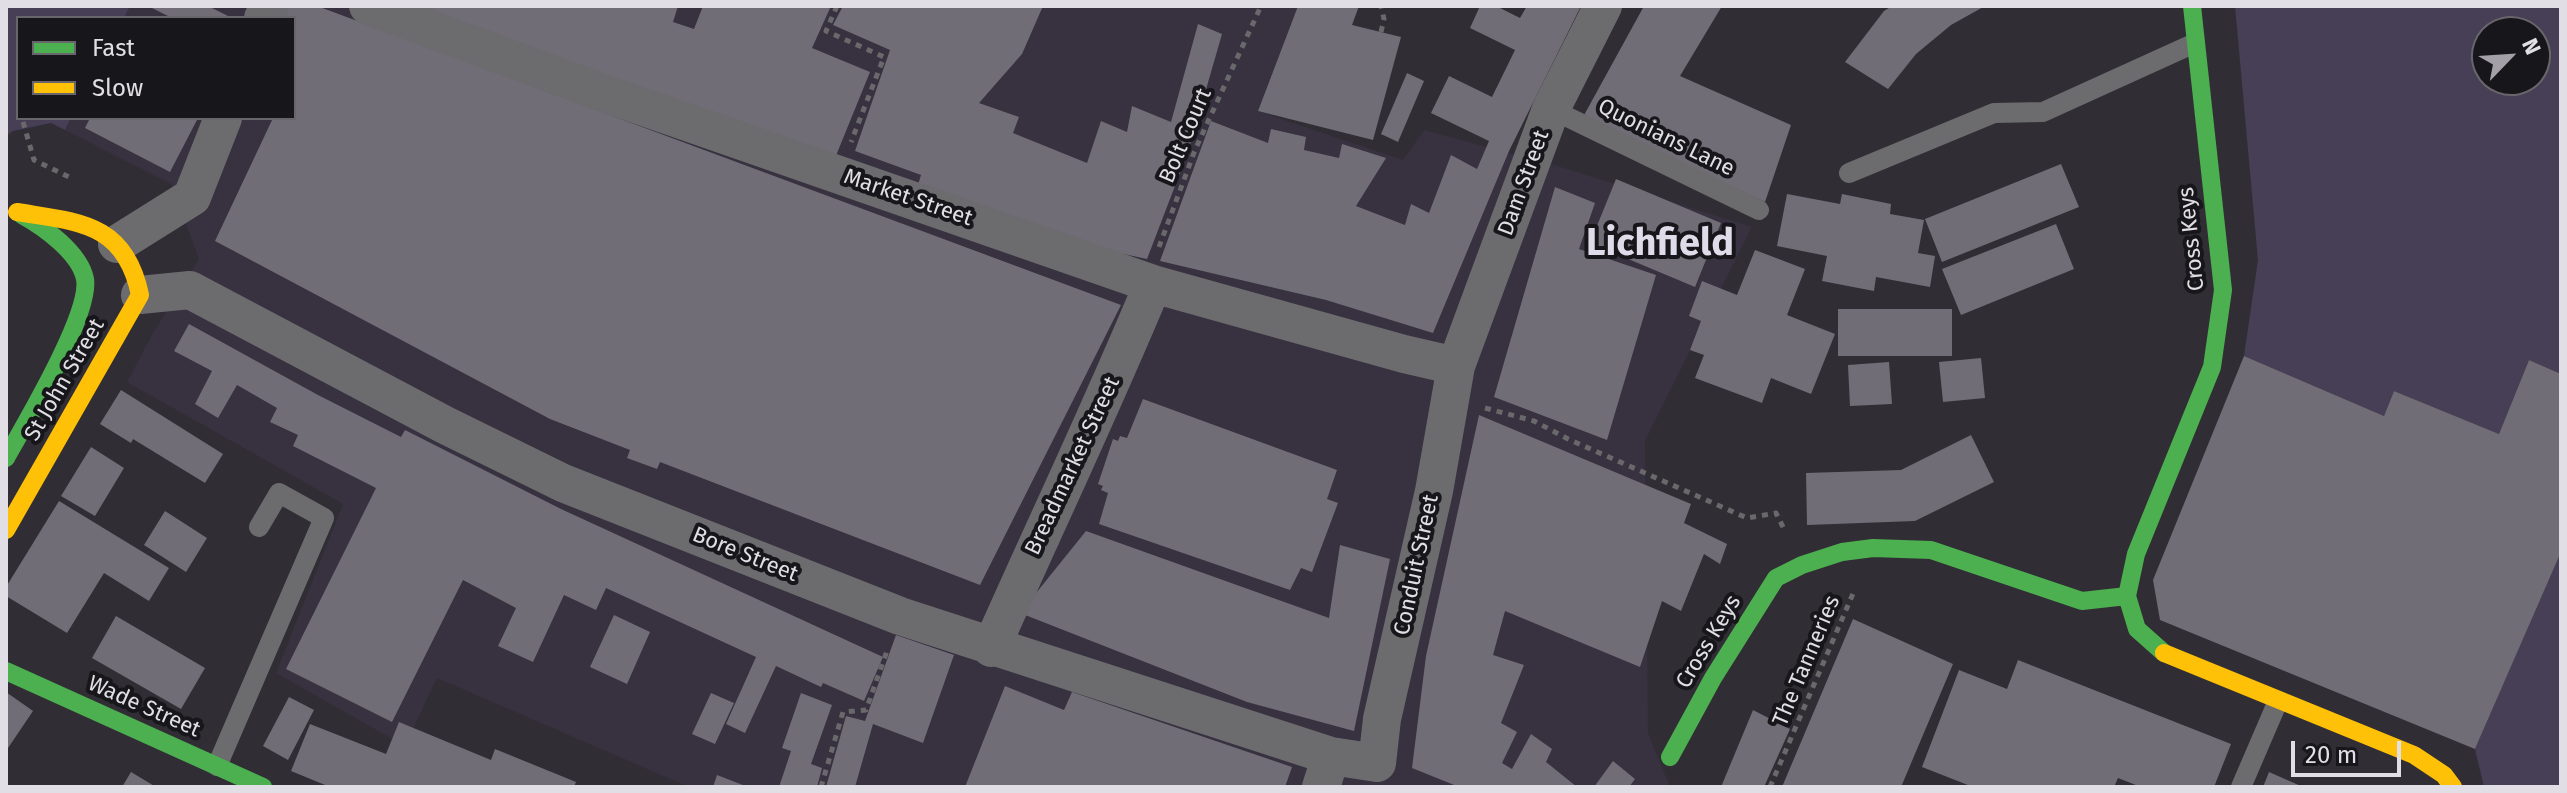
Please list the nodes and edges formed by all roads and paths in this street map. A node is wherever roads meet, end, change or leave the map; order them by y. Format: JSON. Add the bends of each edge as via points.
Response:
{"nodes":[{"id":1,"x":368,"y":6,"type":"edge"},
{"id":2,"x":837,"y":6,"type":"edge"},
{"id":3,"x":1261,"y":6,"type":"edge"},
{"id":4,"x":1381,"y":6,"type":"edge"},
{"id":5,"x":1603,"y":6,"type":"edge"},
{"id":6,"x":2192,"y":6,"type":"edge"},
{"id":7,"x":1381,"y":32,"type":"dead end"},
{"id":8,"x":2195,"y":43,"type":"junction"},
{"id":9,"x":1551,"y":109,"type":"junction"},
{"id":10,"x":222,"y":120,"type":"edge"},
{"id":11,"x":23,"y":122,"type":"dead end"},
{"id":12,"x":28,"y":139,"type":"dead end"},
{"id":13,"x":1849,"y":173,"type":"dead end"},
{"id":14,"x":839,"y":174,"type":"junction"},
{"id":15,"x":11,"y":209,"type":"edge"},
{"id":16,"x":1759,"y":210,"type":"dead end"},
{"id":17,"x":117,"y":244,"type":"junction"},
{"id":18,"x":1150,"y":283,"type":"junction"},
{"id":19,"x":140,"y":295,"type":"junction"},
{"id":20,"x":1453,"y":382,"type":"junction"},
{"id":21,"x":6,"y":458,"type":"edge"},
{"id":22,"x":259,"y":527,"type":"dead end"},
{"id":23,"x":6,"y":530,"type":"edge"},
{"id":24,"x":1873,"y":548,"type":"junction"},
{"id":25,"x":1802,"y":565,"type":"junction"},
{"id":26,"x":2127,"y":596,"type":"junction"},
{"id":27,"x":900,"y":616,"type":"junction"},
{"id":28,"x":991,"y":648,"type":"junction"},
{"id":29,"x":6,"y":671,"type":"edge"},
{"id":30,"x":2278,"y":701,"type":"junction"},
{"id":31,"x":1670,"y":757,"type":"dead end"},
{"id":32,"x":217,"y":766,"type":"junction"},
{"id":33,"x":1326,"y":772,"type":"edge"},
{"id":34,"x":1384,"y":775,"type":"edge"},
{"id":35,"x":263,"y":787,"type":"edge"},
{"id":36,"x":821,"y":787,"type":"edge"},
{"id":37,"x":1770,"y":787,"type":"edge"},
{"id":38,"x":2241,"y":787,"type":"edge"},
{"id":39,"x":2453,"y":787,"type":"edge"}],
"edges":[{"from":1,"to":14,"type":"street","name":"Market Street"},
{"from":2,"to":14,"type":"path","via":[[826,31],[884,57]]},
{"from":3,"to":18,"type":"path","name":"Bolt Court","via":[[1195,150]]},
{"from":4,"to":7,"type":"path"},
{"from":5,"to":9,"type":"street","name":"Dam Street"},
{"from":6,"to":8,"type":"street","name":"Cross Keys"},
{"from":8,"to":13,"type":"lane","via":[[2043,112],[1994,113]]},
{"from":8,"to":26,"type":"street","name":"Cross Keys","via":[[2223,290],[2212,367],[2136,554]]},
{"from":9,"to":16,"type":"lane","name":"Quonians Lane"},
{"from":9,"to":20,"type":"street","name":"Dam Street"},
{"from":10,"to":17,"type":"street","via":[[192,197]]},
{"from":11,"to":12,"type":"path"},
{"from":14,"to":18,"type":"street","name":"Market Street"},
{"from":15,"to":17,"type":"street","via":[[87,224]]},
{"from":15,"to":21,"type":"street","name":"St John Street","via":[[51,232],[79,268],[86,292],[74,327]]},
{"from":17,"to":19,"type":"street","via":[[135,271]]},
{"from":18,"to":20,"type":"street","name":"Market Street","via":[[1404,354]]},
{"from":18,"to":28,"type":"street","name":"Breadmarket Street","via":[[1113,381]]},
{"from":19,"to":23,"type":"street","name":"St John Street"},
{"from":19,"to":27,"type":"street","name":"Bore Street","via":[[190,290],[563,483]]},
{"from":20,"to":25,"type":"path","via":[[1747,518],[1776,513]]},
{"from":20,"to":34,"type":"street","name":"Conduit Street","via":[[1382,719]]},
{"from":22,"to":32,"type":"lane","via":[[279,493],[324,518]]},
{"from":24,"to":25,"type":"street","name":"Cross Keys"},
{"from":24,"to":26,"type":"street","name":"Cross Keys","via":[[1931,550],[2082,601]]},
{"from":24,"to":37,"type":"path","name":"The Tanneries"},
{"from":25,"to":31,"type":"street","name":"Cross Keys","via":[[1776,578]]},
{"from":26,"to":30,"type":"street","via":[[2137,629],[2168,656]]},
{"from":27,"to":28,"type":"street","name":"Bore Street"},
{"from":27,"to":36,"type":"path","via":[[866,710],[843,712]]},
{"from":28,"to":33,"type":"street","name":"Bore Street"},
{"from":29,"to":32,"type":"street","name":"Wade Street"},
{"from":30,"to":38,"type":"lane"},
{"from":30,"to":39,"type":"street","via":[[2414,755]]},
{"from":32,"to":35,"type":"street","name":"Wade Street"},
{"from":33,"to":34,"type":"street","name":"Bore Street"}]}
